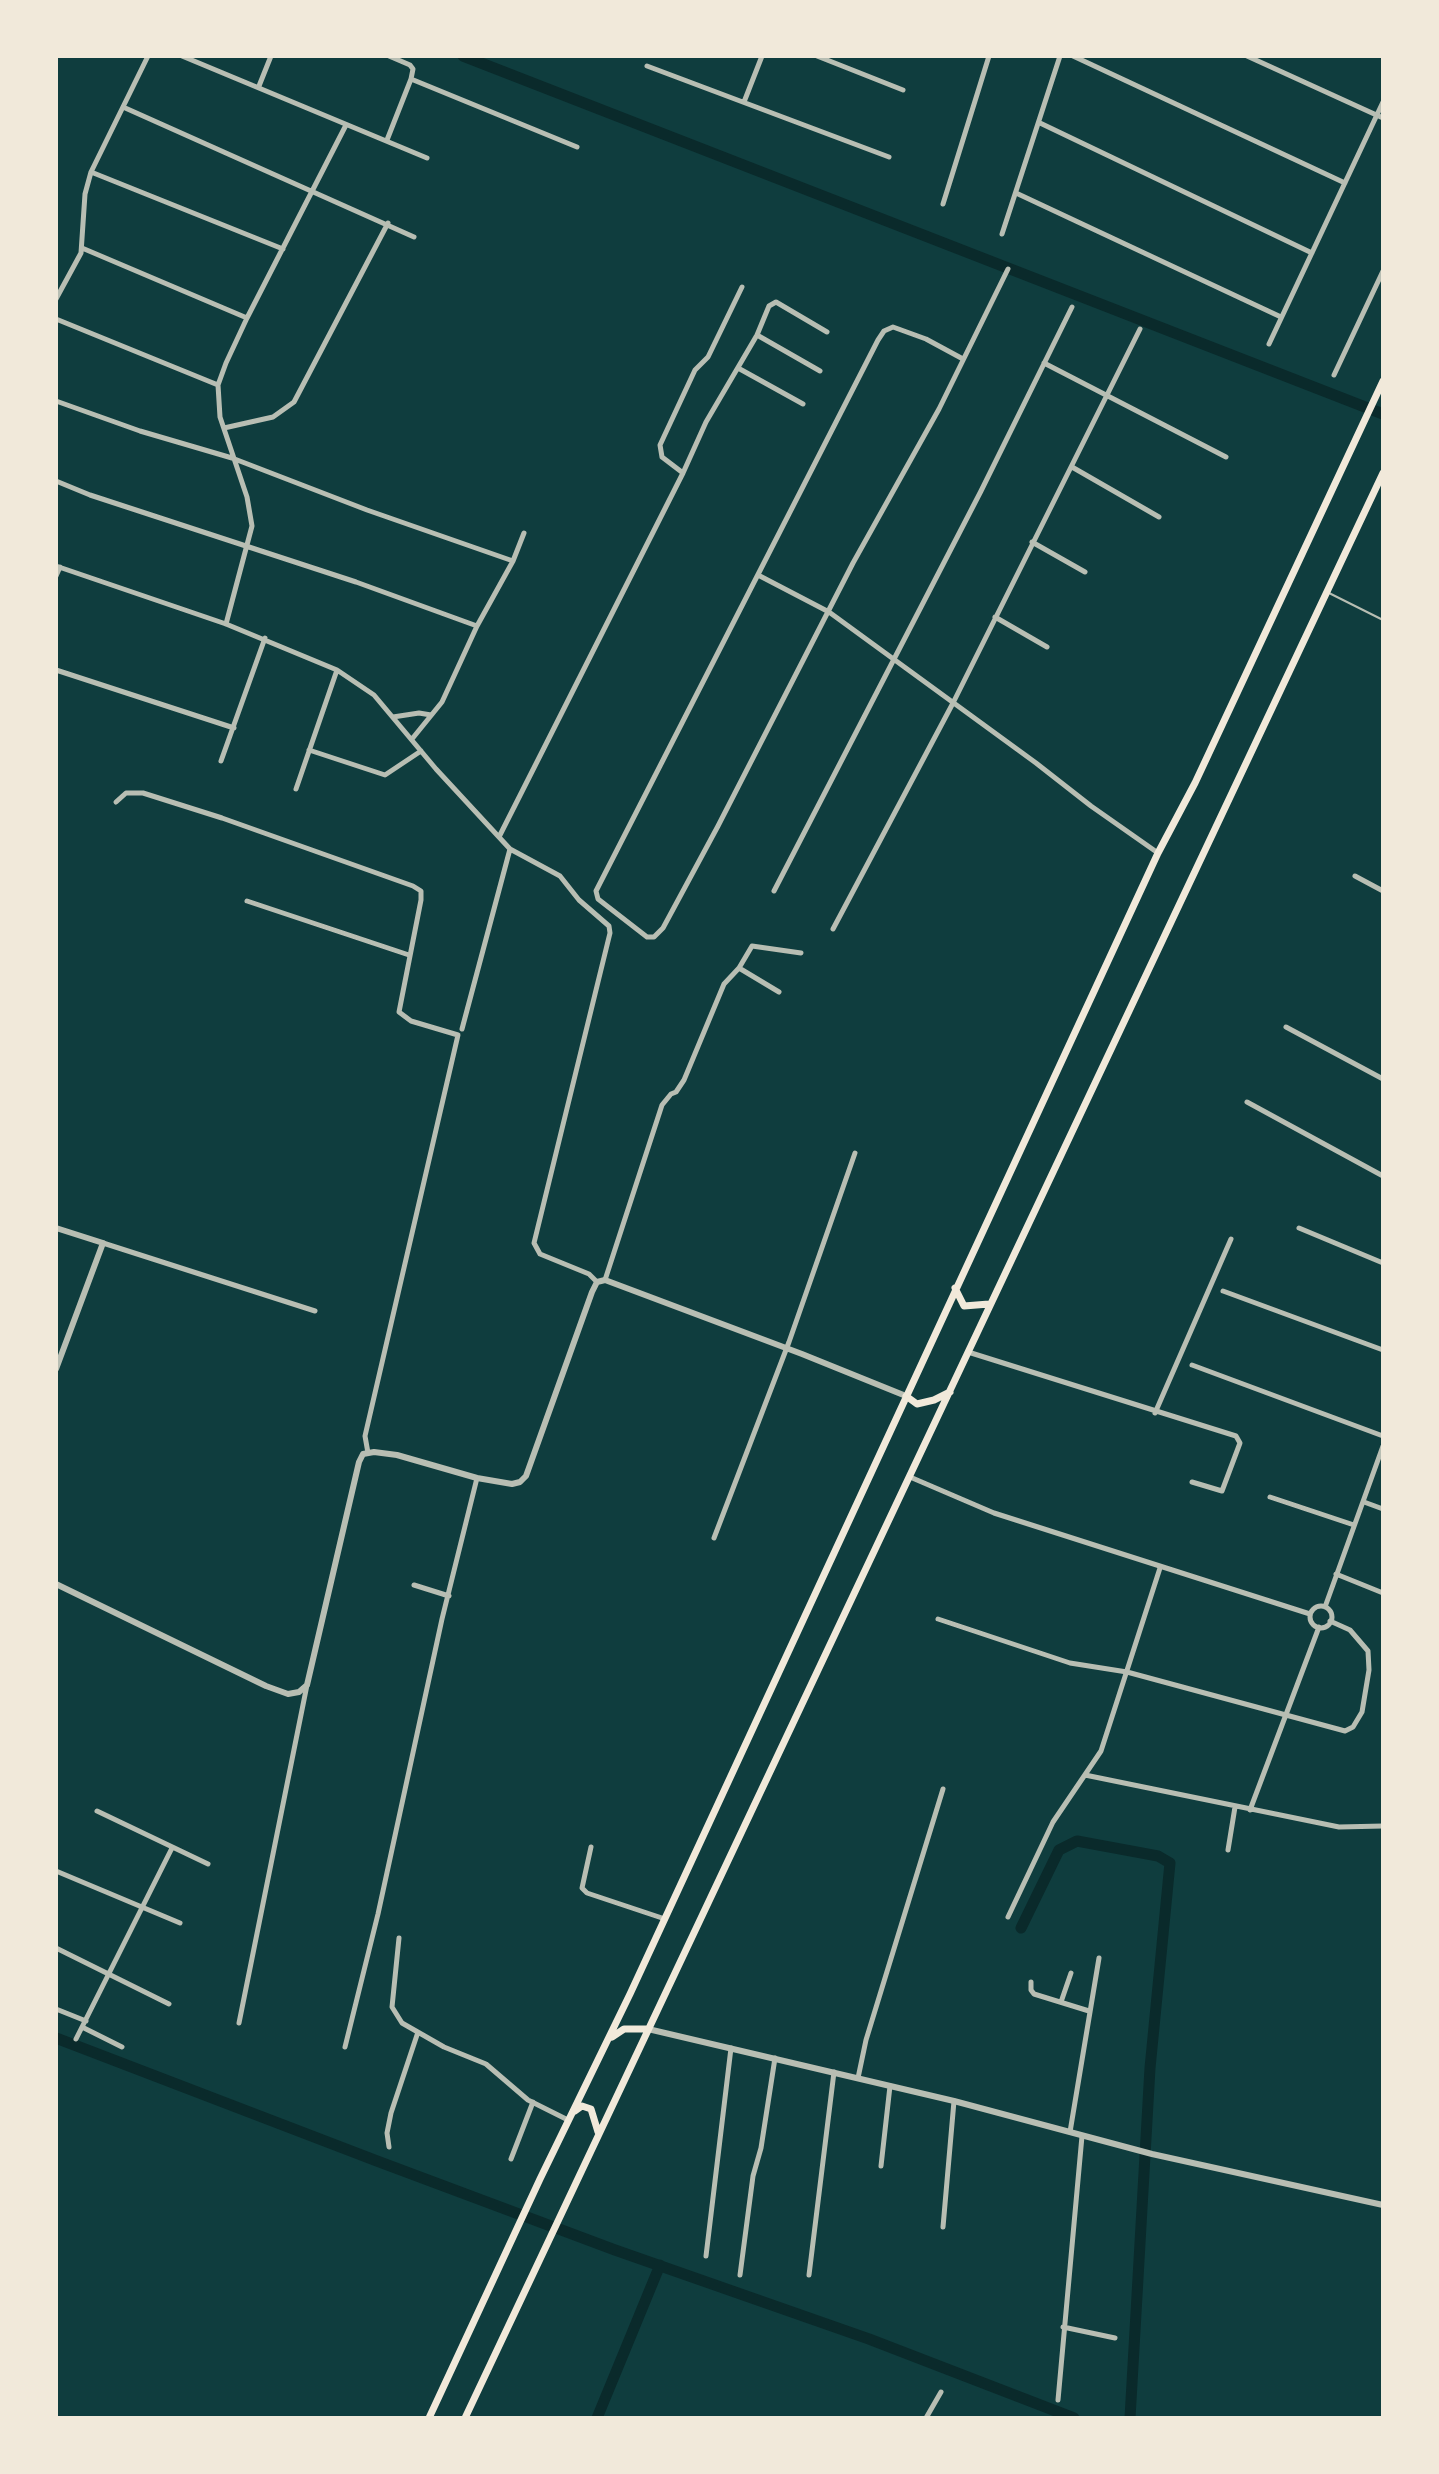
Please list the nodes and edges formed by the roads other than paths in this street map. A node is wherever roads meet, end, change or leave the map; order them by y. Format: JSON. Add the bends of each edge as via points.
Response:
{"nodes":[{"id":1,"x":148,"y":56,"type":"edge"},
{"id":2,"x":182,"y":56,"type":"edge"},
{"id":3,"x":271,"y":56,"type":"edge"},
{"id":4,"x":389,"y":56,"type":"edge"},
{"id":5,"x":762,"y":56,"type":"edge"},
{"id":6,"x":817,"y":56,"type":"edge"},
{"id":7,"x":989,"y":56,"type":"edge"},
{"id":8,"x":1060,"y":56,"type":"edge"},
{"id":9,"x":1073,"y":56,"type":"edge"},
{"id":10,"x":1247,"y":56,"type":"edge"},
{"id":11,"x":647,"y":66,"type":"dead end"},
{"id":12,"x":411,"y":79,"type":"junction"},
{"id":13,"x":259,"y":86,"type":"junction"},
{"id":14,"x":903,"y":90,"type":"dead end"},
{"id":15,"x":744,"y":102,"type":"junction"},
{"id":16,"x":1383,"y":102,"type":"edge"},
{"id":17,"x":123,"y":107,"type":"junction"},
{"id":18,"x":1380,"y":117,"type":"edge"},
{"id":19,"x":1040,"y":123,"type":"junction"},
{"id":20,"x":346,"y":125,"type":"junction"},
{"id":21,"x":387,"y":140,"type":"junction"},
{"id":22,"x":577,"y":147,"type":"dead end"},
{"id":23,"x":889,"y":157,"type":"dead end"},
{"id":24,"x":427,"y":158,"type":"dead end"},
{"id":25,"x":91,"y":172,"type":"junction"},
{"id":26,"x":1345,"y":183,"type":"junction"},
{"id":27,"x":314,"y":190,"type":"junction"},
{"id":28,"x":1016,"y":193,"type":"junction"},
{"id":29,"x":943,"y":204,"type":"dead end"},
{"id":30,"x":388,"y":223,"type":"junction"},
{"id":31,"x":1002,"y":234,"type":"dead end"},
{"id":32,"x":414,"y":237,"type":"dead end"},
{"id":33,"x":82,"y":248,"type":"junction"},
{"id":34,"x":283,"y":249,"type":"junction"},
{"id":35,"x":1312,"y":253,"type":"junction"},
{"id":36,"x":1008,"y":269,"type":"dead end"},
{"id":37,"x":1383,"y":271,"type":"edge"},
{"id":38,"x":742,"y":287,"type":"dead end"},
{"id":39,"x":56,"y":299,"type":"edge"},
{"id":40,"x":1072,"y":307,"type":"dead end"},
{"id":41,"x":1281,"y":317,"type":"junction"},
{"id":42,"x":247,"y":318,"type":"junction"},
{"id":43,"x":56,"y":319,"type":"edge"},
{"id":44,"x":1140,"y":329,"type":"dead end"},
{"id":45,"x":827,"y":332,"type":"dead end"},
{"id":46,"x":757,"y":335,"type":"junction"},
{"id":47,"x":1269,"y":344,"type":"dead end"},
{"id":48,"x":963,"y":359,"type":"junction"},
{"id":49,"x":1044,"y":363,"type":"junction"},
{"id":50,"x":738,"y":368,"type":"junction"},
{"id":51,"x":820,"y":371,"type":"dead end"},
{"id":52,"x":1334,"y":375,"type":"dead end"},
{"id":53,"x":1383,"y":381,"type":"edge"},
{"id":54,"x":218,"y":385,"type":"junction"},
{"id":55,"x":1106,"y":395,"type":"junction"},
{"id":56,"x":56,"y":401,"type":"edge"},
{"id":57,"x":803,"y":404,"type":"dead end"},
{"id":58,"x":224,"y":428,"type":"junction"},
{"id":59,"x":1226,"y":457,"type":"dead end"},
{"id":60,"x":232,"y":458,"type":"junction"},
{"id":61,"x":1072,"y":467,"type":"junction"},
{"id":62,"x":683,"y":473,"type":"junction"},
{"id":63,"x":1383,"y":473,"type":"edge"},
{"id":64,"x":56,"y":481,"type":"edge"},
{"id":65,"x":1159,"y":517,"type":"dead end"},
{"id":66,"x":524,"y":533,"type":"dead end"},
{"id":67,"x":1032,"y":542,"type":"junction"},
{"id":68,"x":248,"y":547,"type":"junction"},
{"id":69,"x":513,"y":561,"type":"junction"},
{"id":70,"x":58,"y":566,"type":"edge"},
{"id":71,"x":1085,"y":572,"type":"dead end"},
{"id":72,"x":758,"y":575,"type":"junction"},
{"id":73,"x":56,"y":576,"type":"edge"},
{"id":74,"x":1328,"y":593,"type":"junction"},
{"id":75,"x":829,"y":612,"type":"junction"},
{"id":76,"x":995,"y":617,"type":"junction"},
{"id":77,"x":1383,"y":620,"type":"edge"},
{"id":78,"x":226,"y":624,"type":"junction"},
{"id":79,"x":477,"y":626,"type":"junction"},
{"id":80,"x":265,"y":638,"type":"junction"},
{"id":81,"x":1047,"y":647,"type":"dead end"},
{"id":82,"x":893,"y":660,"type":"junction"},
{"id":83,"x":56,"y":670,"type":"edge"},
{"id":84,"x":337,"y":670,"type":"junction"},
{"id":85,"x":953,"y":703,"type":"junction"},
{"id":86,"x":431,"y":715,"type":"junction"},
{"id":87,"x":393,"y":717,"type":"junction"},
{"id":88,"x":234,"y":728,"type":"junction"},
{"id":89,"x":412,"y":739,"type":"junction"},
{"id":90,"x":309,"y":750,"type":"junction"},
{"id":91,"x":421,"y":751,"type":"junction"},
{"id":92,"x":221,"y":761,"type":"dead end"},
{"id":93,"x":296,"y":789,"type":"dead end"},
{"id":94,"x":116,"y":802,"type":"dead end"},
{"id":95,"x":500,"y":835,"type":"junction"},
{"id":96,"x":510,"y":849,"type":"junction"},
{"id":97,"x":1158,"y":853,"type":"junction"},
{"id":98,"x":1355,"y":876,"type":"dead end"},
{"id":99,"x":774,"y":891,"type":"dead end"},
{"id":100,"x":1383,"y":891,"type":"edge"},
{"id":101,"x":247,"y":901,"type":"dead end"},
{"id":102,"x":833,"y":929,"type":"dead end"},
{"id":103,"x":801,"y":953,"type":"dead end"},
{"id":104,"x":409,"y":955,"type":"junction"},
{"id":105,"x":739,"y":968,"type":"junction"},
{"id":106,"x":779,"y":992,"type":"dead end"},
{"id":107,"x":1286,"y":1027,"type":"dead end"},
{"id":108,"x":462,"y":1029,"type":"dead end"},
{"id":109,"x":1383,"y":1079,"type":"edge"},
{"id":110,"x":1247,"y":1102,"type":"dead end"},
{"id":111,"x":855,"y":1153,"type":"dead end"},
{"id":112,"x":1383,"y":1176,"type":"edge"},
{"id":113,"x":56,"y":1228,"type":"edge"},
{"id":114,"x":1299,"y":1228,"type":"dead end"},
{"id":115,"x":1231,"y":1239,"type":"dead end"},
{"id":116,"x":103,"y":1243,"type":"junction"},
{"id":117,"x":1383,"y":1263,"type":"edge"},
{"id":118,"x":601,"y":1281,"type":"junction"},
{"id":119,"x":955,"y":1287,"type":"junction"},
{"id":120,"x":1223,"y":1291,"type":"dead end"},
{"id":121,"x":989,"y":1304,"type":"junction"},
{"id":122,"x":315,"y":1311,"type":"dead end"},
{"id":123,"x":787,"y":1348,"type":"junction"},
{"id":124,"x":1383,"y":1350,"type":"edge"},
{"id":125,"x":968,"y":1352,"type":"junction"},
{"id":126,"x":1192,"y":1365,"type":"dead end"},
{"id":127,"x":56,"y":1369,"type":"edge"},
{"id":128,"x":950,"y":1392,"type":"junction"},
{"id":129,"x":906,"y":1396,"type":"junction"},
{"id":130,"x":1155,"y":1413,"type":"junction"},
{"id":131,"x":1383,"y":1436,"type":"edge"},
{"id":132,"x":1383,"y":1446,"type":"edge"},
{"id":133,"x":368,"y":1453,"type":"junction"},
{"id":134,"x":910,"y":1477,"type":"junction"},
{"id":135,"x":477,"y":1478,"type":"junction"},
{"id":136,"x":1192,"y":1482,"type":"dead end"},
{"id":137,"x":1270,"y":1497,"type":"dead end"},
{"id":138,"x":1364,"y":1502,"type":"junction"},
{"id":139,"x":1383,"y":1509,"type":"edge"},
{"id":140,"x":1354,"y":1525,"type":"junction"},
{"id":141,"x":714,"y":1538,"type":"dead end"},
{"id":142,"x":1160,"y":1568,"type":"junction"},
{"id":143,"x":1336,"y":1574,"type":"junction"},
{"id":144,"x":56,"y":1584,"type":"edge"},
{"id":145,"x":414,"y":1585,"type":"dead end"},
{"id":146,"x":1383,"y":1593,"type":"edge"},
{"id":147,"x":449,"y":1596,"type":"junction"},
{"id":148,"x":1325,"y":1607,"type":"junction"},
{"id":149,"x":1310,"y":1614,"type":"junction"},
{"id":150,"x":938,"y":1619,"type":"dead end"},
{"id":151,"x":1330,"y":1621,"type":"junction"},
{"id":152,"x":1319,"y":1627,"type":"junction"},
{"id":153,"x":1127,"y":1672,"type":"junction"},
{"id":154,"x":307,"y":1685,"type":"junction"},
{"id":155,"x":1285,"y":1716,"type":"junction"},
{"id":156,"x":1085,"y":1775,"type":"junction"},
{"id":157,"x":943,"y":1789,"type":"dead end"},
{"id":158,"x":1235,"y":1807,"type":"junction"},
{"id":159,"x":1250,"y":1810,"type":"junction"},
{"id":160,"x":97,"y":1811,"type":"dead end"},
{"id":161,"x":1383,"y":1826,"type":"edge"},
{"id":162,"x":591,"y":1847,"type":"dead end"},
{"id":163,"x":172,"y":1848,"type":"junction"},
{"id":164,"x":1228,"y":1850,"type":"dead end"},
{"id":165,"x":208,"y":1864,"type":"dead end"},
{"id":166,"x":56,"y":1871,"type":"edge"},
{"id":167,"x":141,"y":1907,"type":"junction"},
{"id":168,"x":1008,"y":1917,"type":"dead end"},
{"id":169,"x":665,"y":1919,"type":"junction"},
{"id":170,"x":180,"y":1923,"type":"dead end"},
{"id":171,"x":399,"y":1938,"type":"dead end"},
{"id":172,"x":56,"y":1948,"type":"edge"},
{"id":173,"x":1099,"y":1958,"type":"dead end"},
{"id":174,"x":1071,"y":1973,"type":"dead end"},
{"id":175,"x":109,"y":1974,"type":"junction"},
{"id":176,"x":1031,"y":1982,"type":"dead end"},
{"id":177,"x":1061,"y":2002,"type":"junction"},
{"id":178,"x":169,"y":2004,"type":"dead end"},
{"id":179,"x":56,"y":2009,"type":"edge"},
{"id":180,"x":1089,"y":2011,"type":"junction"},
{"id":181,"x":239,"y":2023,"type":"dead end"},
{"id":182,"x":84,"y":2024,"type":"junction"},
{"id":183,"x":648,"y":2029,"type":"junction"},
{"id":184,"x":418,"y":2032,"type":"junction"},
{"id":185,"x":76,"y":2039,"type":"dead end"},
{"id":186,"x":607,"y":2042,"type":"junction"},
{"id":187,"x":122,"y":2047,"type":"dead end"},
{"id":188,"x":345,"y":2047,"type":"dead end"},
{"id":189,"x":731,"y":2048,"type":"junction"},
{"id":190,"x":775,"y":2058,"type":"junction"},
{"id":191,"x":834,"y":2072,"type":"junction"},
{"id":192,"x":858,"y":2078,"type":"junction"},
{"id":193,"x":890,"y":2086,"type":"junction"},
{"id":194,"x":954,"y":2101,"type":"junction"},
{"id":195,"x":533,"y":2102,"type":"junction"},
{"id":196,"x":569,"y":2118,"type":"junction"},
{"id":197,"x":598,"y":2132,"type":"junction"},
{"id":198,"x":1070,"y":2132,"type":"junction"},
{"id":199,"x":1082,"y":2136,"type":"junction"},
{"id":200,"x":389,"y":2147,"type":"dead end"},
{"id":201,"x":511,"y":2159,"type":"dead end"},
{"id":202,"x":881,"y":2166,"type":"dead end"},
{"id":203,"x":1383,"y":2205,"type":"edge"},
{"id":204,"x":943,"y":2227,"type":"dead end"},
{"id":205,"x":706,"y":2256,"type":"dead end"},
{"id":206,"x":740,"y":2275,"type":"dead end"},
{"id":207,"x":809,"y":2275,"type":"dead end"},
{"id":208,"x":1063,"y":2327,"type":"junction"},
{"id":209,"x":1115,"y":2338,"type":"dead end"},
{"id":210,"x":941,"y":2392,"type":"dead end"},
{"id":211,"x":1058,"y":2400,"type":"dead end"},
{"id":212,"x":429,"y":2418,"type":"edge"},
{"id":213,"x":465,"y":2418,"type":"edge"},
{"id":214,"x":926,"y":2418,"type":"edge"}],
"edges":[{"from":1,"to":17,"type":"street"},
{"from":2,"to":13,"type":"street"},
{"from":3,"to":13,"type":"street"},
{"from":4,"to":12,"type":"street","via":[[410,65]]},
{"from":5,"to":15,"type":"street"},
{"from":6,"to":14,"type":"street"},
{"from":7,"to":29,"type":"street"},
{"from":8,"to":19,"type":"street"},
{"from":9,"to":26,"type":"street"},
{"from":10,"to":18,"type":"street"},
{"from":11,"to":15,"type":"street"},
{"from":12,"to":21,"type":"street"},
{"from":12,"to":22,"type":"street"},
{"from":13,"to":20,"type":"street"},
{"from":15,"to":23,"type":"street"},
{"from":16,"to":18,"type":"street"},
{"from":17,"to":25,"type":"street"},
{"from":17,"to":27,"type":"street"},
{"from":18,"to":26,"type":"street"},
{"from":19,"to":28,"type":"street"},
{"from":19,"to":35,"type":"street"},
{"from":20,"to":21,"type":"street"},
{"from":20,"to":27,"type":"street"},
{"from":21,"to":24,"type":"street"},
{"from":25,"to":33,"type":"street"},
{"from":25,"to":34,"type":"street"},
{"from":26,"to":35,"type":"street"},
{"from":27,"to":30,"type":"street"},
{"from":27,"to":34,"type":"street"},
{"from":28,"to":31,"type":"street"},
{"from":28,"to":41,"type":"street"},
{"from":30,"to":32,"type":"street"},
{"from":30,"to":58,"type":"street","via":[[294,402],[273,417]]},
{"from":33,"to":39,"type":"street"},
{"from":33,"to":42,"type":"street"},
{"from":34,"to":42,"type":"street"},
{"from":35,"to":41,"type":"street"},
{"from":36,"to":48,"type":"street"},
{"from":37,"to":52,"type":"street"},
{"from":38,"to":62,"type":"street","via":[[660,445],[662,457]]},
{"from":40,"to":49,"type":"street"},
{"from":41,"to":47,"type":"street"},
{"from":42,"to":54,"type":"street"},
{"from":43,"to":54,"type":"street"},
{"from":44,"to":55,"type":"street"},
{"from":45,"to":46,"type":"street","via":[[775,302]]},
{"from":46,"to":50,"type":"street"},
{"from":46,"to":51,"type":"street"},
{"from":48,"to":72,"type":"street","via":[[893,327],[884,331]]},
{"from":48,"to":75,"type":"street"},
{"from":49,"to":55,"type":"street"},
{"from":49,"to":82,"type":"street"},
{"from":50,"to":57,"type":"street"},
{"from":50,"to":62,"type":"street"},
{"from":53,"to":97,"type":"main road"},
{"from":54,"to":58,"type":"street"},
{"from":55,"to":59,"type":"street"},
{"from":55,"to":61,"type":"street"},
{"from":56,"to":60,"type":"street"},
{"from":58,"to":60,"type":"street"},
{"from":60,"to":68,"type":"street","via":[[252,519]]},
{"from":60,"to":69,"type":"street"},
{"from":61,"to":65,"type":"street"},
{"from":61,"to":67,"type":"street"},
{"from":62,"to":95,"type":"street"},
{"from":63,"to":74,"type":"main road"},
{"from":64,"to":68,"type":"street"},
{"from":66,"to":69,"type":"street"},
{"from":67,"to":71,"type":"street"},
{"from":67,"to":76,"type":"street"},
{"from":68,"to":78,"type":"street"},
{"from":68,"to":79,"type":"street"},
{"from":69,"to":79,"type":"street"},
{"from":70,"to":73,"type":"street"},
{"from":70,"to":78,"type":"street"},
{"from":72,"to":75,"type":"street"},
{"from":72,"to":75,"type":"street","via":[[596,891],[598,899],[647,937],[663,928]]},
{"from":74,"to":77,"type":"lane"},
{"from":74,"to":121,"type":"main road"},
{"from":75,"to":82,"type":"street"},
{"from":76,"to":81,"type":"street"},
{"from":76,"to":85,"type":"street"},
{"from":78,"to":80,"type":"street"},
{"from":79,"to":86,"type":"street"},
{"from":80,"to":84,"type":"street"},
{"from":80,"to":88,"type":"street"},
{"from":82,"to":85,"type":"street"},
{"from":82,"to":99,"type":"street"},
{"from":83,"to":88,"type":"street"},
{"from":84,"to":87,"type":"street","via":[[374,695]]},
{"from":84,"to":90,"type":"street"},
{"from":85,"to":97,"type":"street"},
{"from":85,"to":102,"type":"street"},
{"from":86,"to":87,"type":"street"},
{"from":86,"to":89,"type":"street"},
{"from":87,"to":89,"type":"street"},
{"from":88,"to":92,"type":"street"},
{"from":89,"to":91,"type":"street"},
{"from":90,"to":91,"type":"street","via":[[385,775]]},
{"from":90,"to":93,"type":"street"},
{"from":91,"to":95,"type":"street"},
{"from":94,"to":104,"type":"street","via":[[126,793],[143,793],[413,886],[421,891],[421,900]]},
{"from":95,"to":96,"type":"street"},
{"from":96,"to":108,"type":"street"},
{"from":96,"to":118,"type":"street","via":[[560,876],[609,926],[534,1243],[540,1254]]},
{"from":97,"to":119,"type":"main road"},
{"from":98,"to":100,"type":"street"},
{"from":101,"to":104,"type":"street"},
{"from":103,"to":105,"type":"street","via":[[752,946]]},
{"from":104,"to":133,"type":"street","via":[[399,1012],[411,1021],[458,1035],[365,1436]]},
{"from":105,"to":106,"type":"street"},
{"from":105,"to":118,"type":"street","via":[[724,984],[684,1080],[662,1105]]},
{"from":107,"to":109,"type":"street"},
{"from":110,"to":112,"type":"street"},
{"from":111,"to":123,"type":"street"},
{"from":113,"to":116,"type":"street"},
{"from":114,"to":117,"type":"street"},
{"from":115,"to":130,"type":"street"},
{"from":116,"to":122,"type":"street"},
{"from":116,"to":127,"type":"street"},
{"from":118,"to":123,"type":"street"},
{"from":118,"to":135,"type":"street","via":[[526,1476],[512,1484]]},
{"from":119,"to":121,"type":"main road","via":[[964,1306]]},
{"from":119,"to":129,"type":"main road"},
{"from":120,"to":124,"type":"street"},
{"from":121,"to":125,"type":"main road"},
{"from":123,"to":129,"type":"street"},
{"from":123,"to":141,"type":"street"},
{"from":125,"to":128,"type":"main road"},
{"from":125,"to":130,"type":"street"},
{"from":126,"to":131,"type":"street"},
{"from":128,"to":129,"type":"main road","via":[[917,1404]]},
{"from":128,"to":134,"type":"main road"},
{"from":129,"to":169,"type":"main road"},
{"from":130,"to":136,"type":"street","via":[[1239,1440],[1222,1491]]},
{"from":132,"to":138,"type":"street"},
{"from":133,"to":135,"type":"street","via":[[397,1455]]},
{"from":133,"to":154,"type":"street","via":[[359,1462]]},
{"from":134,"to":142,"type":"street","via":[[994,1513]]},
{"from":134,"to":183,"type":"main road"},
{"from":135,"to":147,"type":"street"},
{"from":137,"to":140,"type":"street"},
{"from":138,"to":139,"type":"street"},
{"from":138,"to":140,"type":"street"},
{"from":140,"to":143,"type":"street"},
{"from":142,"to":149,"type":"street"},
{"from":142,"to":153,"type":"street"},
{"from":143,"to":146,"type":"street"},
{"from":143,"to":148,"type":"street"},
{"from":144,"to":154,"type":"street","via":[[266,1686],[288,1694]]},
{"from":145,"to":147,"type":"street"},
{"from":147,"to":188,"type":"street"},
{"from":148,"to":149,"type":"street"},
{"from":148,"to":151,"type":"street"},
{"from":149,"to":152,"type":"street"},
{"from":150,"to":153,"type":"street","via":[[1070,1663]]},
{"from":151,"to":152,"type":"street"},
{"from":151,"to":155,"type":"street","via":[[1350,1630],[1368,1651],[1359,1720],[1345,1731]]},
{"from":152,"to":155,"type":"street"},
{"from":153,"to":155,"type":"street"},
{"from":153,"to":156,"type":"street","via":[[1101,1751]]},
{"from":154,"to":181,"type":"street"},
{"from":155,"to":159,"type":"street"},
{"from":156,"to":158,"type":"street"},
{"from":156,"to":168,"type":"street","via":[[1053,1822]]},
{"from":157,"to":192,"type":"street"},
{"from":158,"to":159,"type":"street"},
{"from":158,"to":164,"type":"street"},
{"from":159,"to":161,"type":"street","via":[[1339,1827]]},
{"from":160,"to":163,"type":"street"},
{"from":162,"to":169,"type":"street","via":[[582,1888],[587,1893]]},
{"from":163,"to":165,"type":"street"},
{"from":163,"to":167,"type":"street"},
{"from":166,"to":167,"type":"street"},
{"from":167,"to":170,"type":"street"},
{"from":167,"to":175,"type":"street"},
{"from":169,"to":186,"type":"main road"},
{"from":171,"to":184,"type":"street","via":[[392,2007],[402,2023]]},
{"from":172,"to":175,"type":"street"},
{"from":173,"to":180,"type":"street"},
{"from":174,"to":177,"type":"street"},
{"from":175,"to":178,"type":"street"},
{"from":175,"to":182,"type":"street"},
{"from":176,"to":177,"type":"street","via":[[1034,1994]]},
{"from":177,"to":180,"type":"street"},
{"from":179,"to":182,"type":"street"},
{"from":180,"to":198,"type":"street"},
{"from":182,"to":185,"type":"street"},
{"from":182,"to":187,"type":"street"},
{"from":183,"to":186,"type":"main road","via":[[624,2029]]},
{"from":183,"to":189,"type":"street"},
{"from":183,"to":197,"type":"main road"},
{"from":184,"to":195,"type":"street","via":[[486,2064]]},
{"from":184,"to":200,"type":"street","via":[[391,2113]]},
{"from":186,"to":196,"type":"main road"},
{"from":189,"to":190,"type":"street"},
{"from":189,"to":205,"type":"street"},
{"from":190,"to":191,"type":"street"},
{"from":190,"to":206,"type":"street"},
{"from":191,"to":192,"type":"street"},
{"from":191,"to":207,"type":"street"},
{"from":192,"to":193,"type":"street"},
{"from":193,"to":194,"type":"street"},
{"from":193,"to":202,"type":"street"},
{"from":194,"to":198,"type":"street"},
{"from":194,"to":204,"type":"street"},
{"from":195,"to":196,"type":"street"},
{"from":195,"to":201,"type":"street"},
{"from":196,"to":197,"type":"main road","via":[[582,2106],[591,2109]]},
{"from":196,"to":212,"type":"main road"},
{"from":197,"to":213,"type":"main road"},
{"from":198,"to":199,"type":"street"},
{"from":199,"to":203,"type":"street"},
{"from":199,"to":208,"type":"street"},
{"from":208,"to":209,"type":"street"},
{"from":208,"to":211,"type":"street"},
{"from":210,"to":214,"type":"street"}]}
